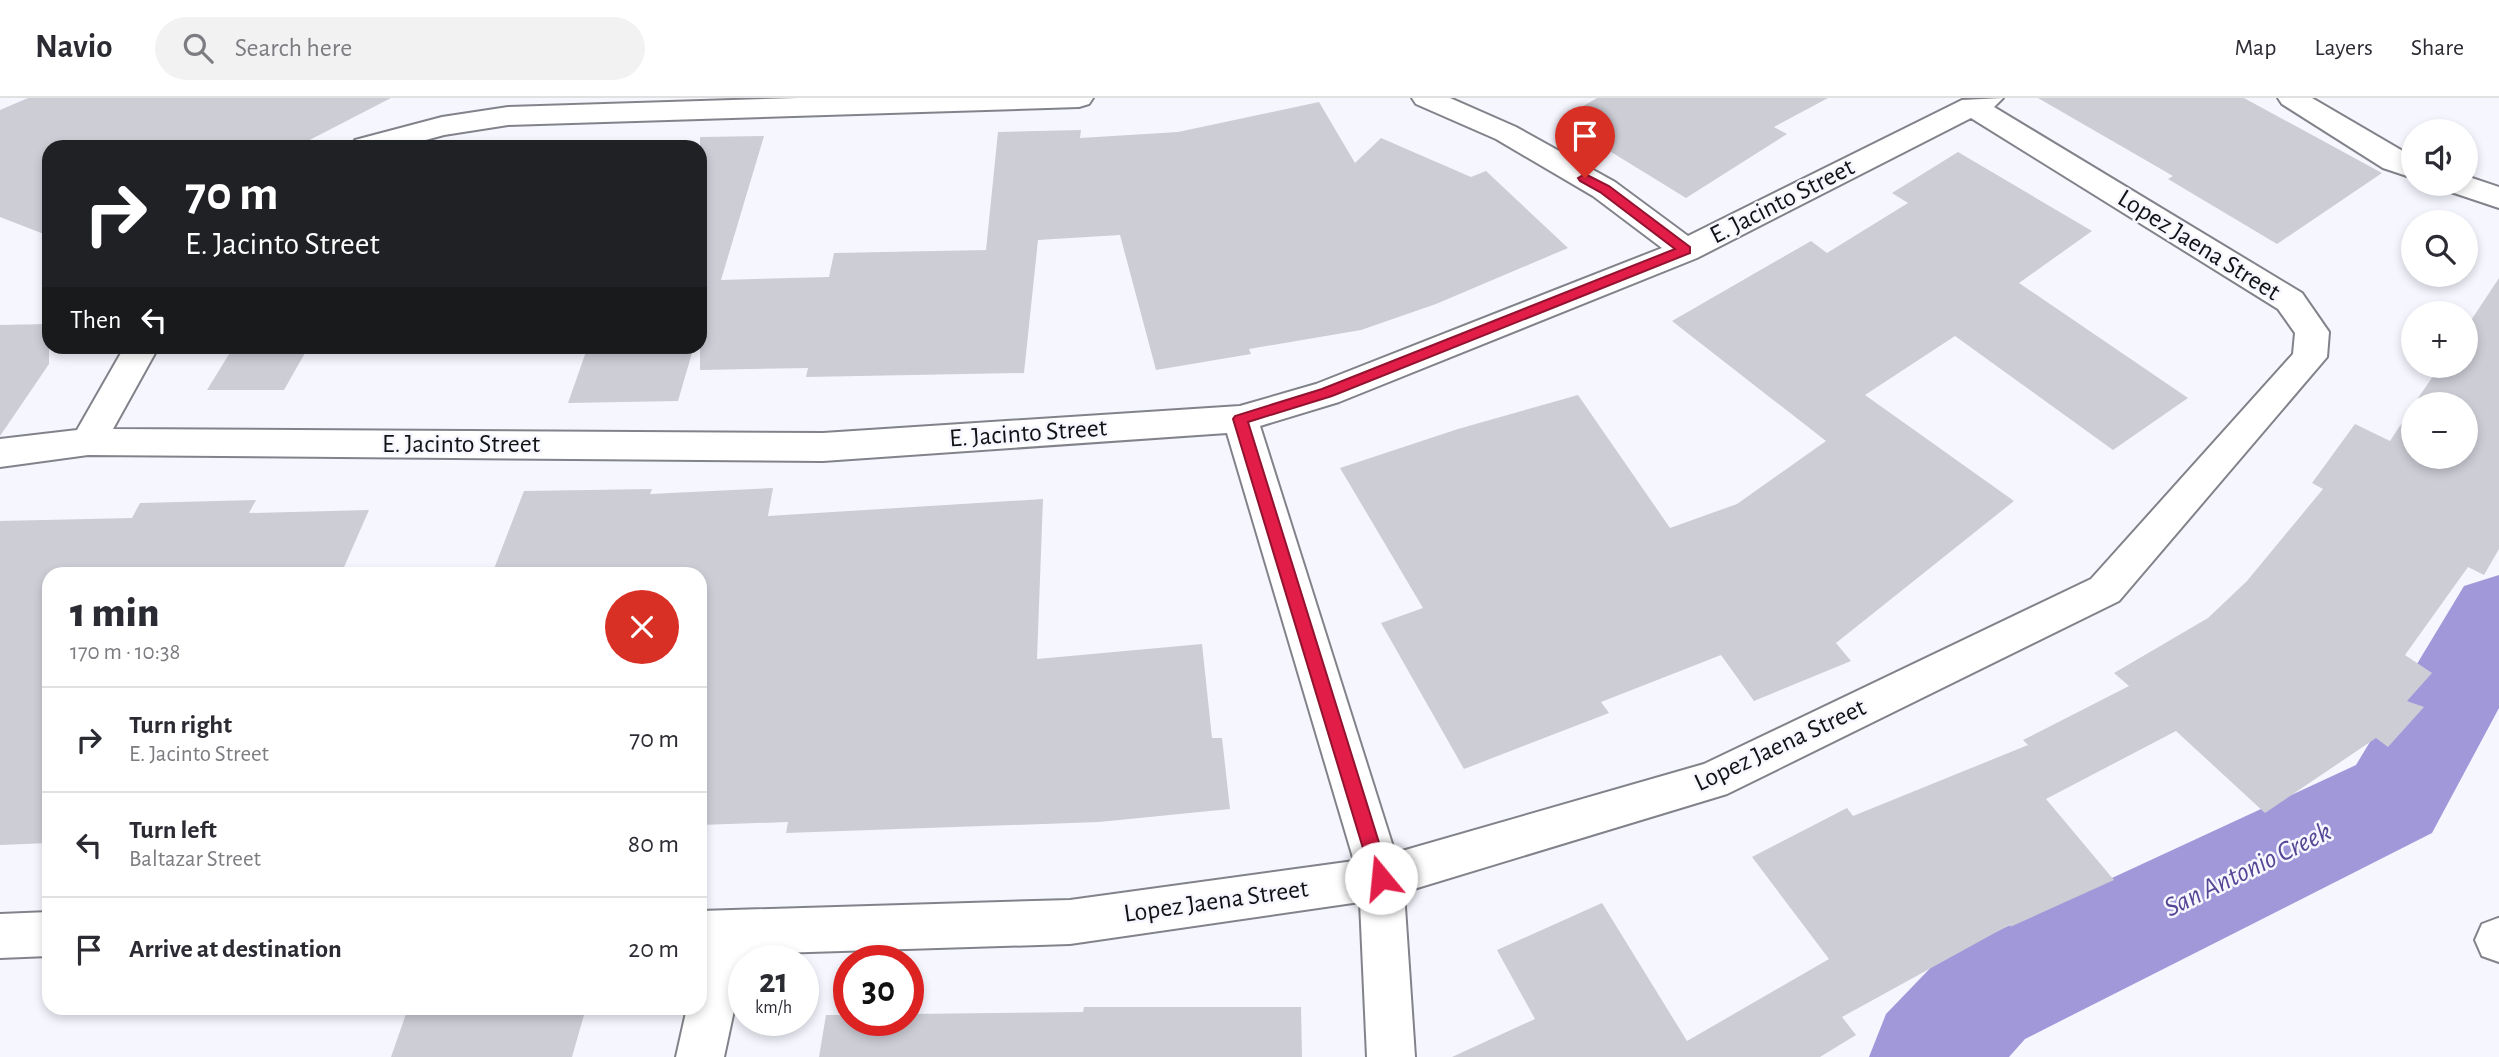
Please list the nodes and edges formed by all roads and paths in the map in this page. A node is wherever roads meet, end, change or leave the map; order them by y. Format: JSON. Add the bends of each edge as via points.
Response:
{"nodes":[{"id":1,"x":1079,"y":98,"type":"edge"},
{"id":2,"x":1426,"y":98,"type":"edge"},
{"id":3,"x":2292,"y":98,"type":"edge"},
{"id":4,"x":1980,"y":102,"type":"edge"},
{"id":5,"x":391,"y":140,"type":"edge"},
{"id":6,"x":2401,"y":164,"type":"edge"},
{"id":7,"x":2478,"y":191,"type":"edge"},
{"id":8,"x":2499,"y":198,"type":"edge"},
{"id":9,"x":1685,"y":250,"type":"junction"},
{"id":10,"x":138,"y":354,"type":"edge"},
{"id":11,"x":1240,"y":419,"type":"junction"},
{"id":12,"x":88,"y":442,"type":"junction"},
{"id":13,"x":0,"y":453,"type":"edge"},
{"id":14,"x":1381,"y":878,"type":"junction"},
{"id":15,"x":714,"y":933,"type":"edge"},
{"id":16,"x":42,"y":934,"type":"edge"},
{"id":17,"x":0,"y":936,"type":"edge"},
{"id":18,"x":707,"y":995,"type":"edge"},
{"id":19,"x":705,"y":1015,"type":"edge"},
{"id":20,"x":700,"y":1057,"type":"edge"},
{"id":21,"x":1391,"y":1057,"type":"edge"}],
"edges":[{"from":1,"to":5,"type":"street","via":[[508,117],[442,126]]},
{"from":2,"to":9,"type":"street","via":[[1506,133],[1604,189]]},
{"from":3,"to":6,"type":"street"},
{"from":4,"to":9,"type":"street","name":"E. Jacinto Street"},
{"from":4,"to":14,"type":"street","name":"Lopez Jaena Street","via":[[2290,301],[2312,332],[2310,357],[2105,590],[1712,781]]},
{"from":7,"to":8,"type":"street"},
{"from":9,"to":11,"type":"street","name":"E. Jacinto Street","via":[[1327,393]]},
{"from":10,"to":12,"type":"street"},
{"from":11,"to":12,"type":"street","name":"E. Jacinto Street","via":[[822,447]]},
{"from":11,"to":14,"type":"street"},
{"from":12,"to":13,"type":"street","name":"E. Jacinto Street"},
{"from":14,"to":15,"type":"street","name":"Lopez Jaena Street","via":[[1070,922]]},
{"from":14,"to":21,"type":"street"},
{"from":15,"to":18,"type":"street"},
{"from":16,"to":17,"type":"street"},
{"from":19,"to":20,"type":"street"}]}
